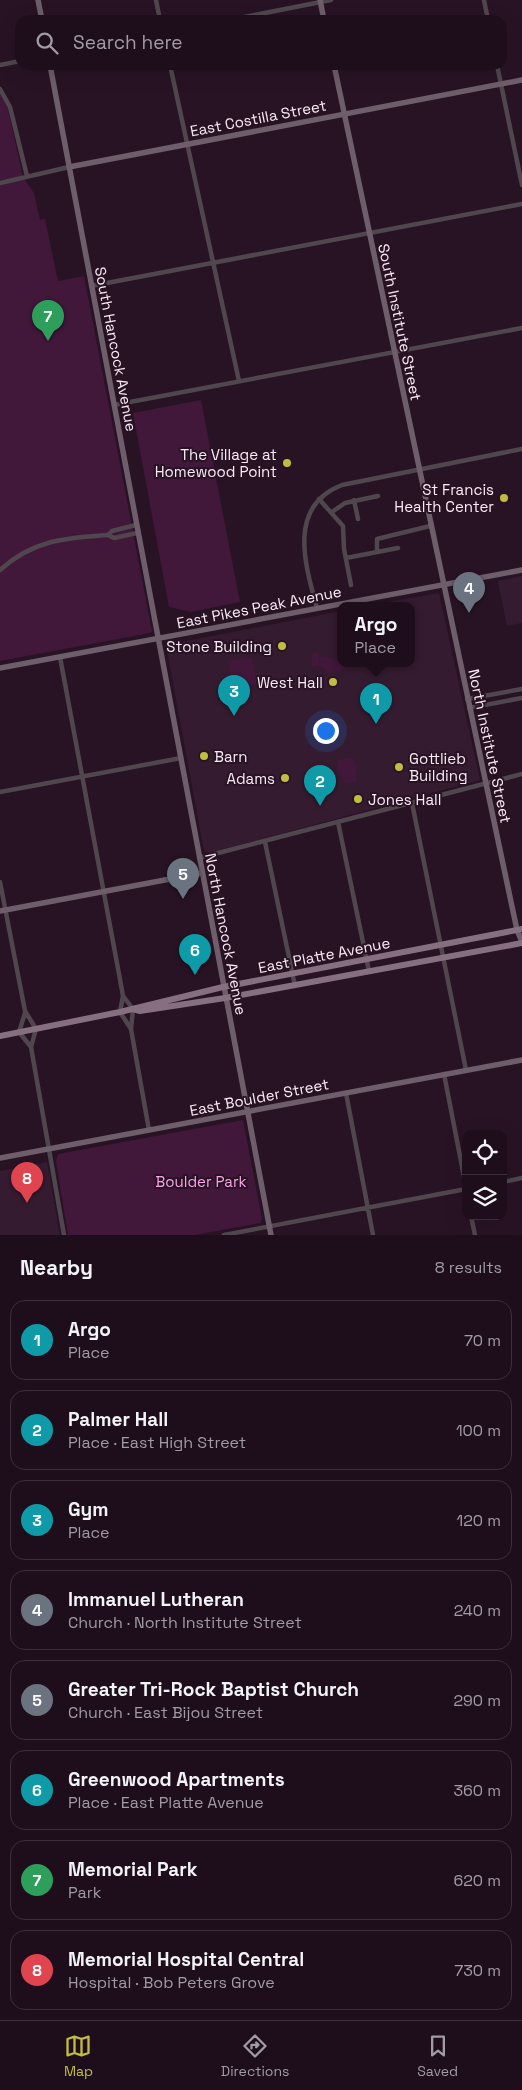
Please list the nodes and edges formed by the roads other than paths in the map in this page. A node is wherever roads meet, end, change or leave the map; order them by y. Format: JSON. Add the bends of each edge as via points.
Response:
{"nodes":[{"id":1,"x":38,"y":0,"type":"edge"},
{"id":2,"x":156,"y":0,"type":"edge"},
{"id":3,"x":330,"y":0,"type":"edge"},
{"id":4,"x":484,"y":0,"type":"edge"},
{"id":5,"x":320,"y":1,"type":"edge"},
{"id":6,"x":41,"y":15,"type":"edge"},
{"id":7,"x":159,"y":15,"type":"edge"},
{"id":8,"x":253,"y":15,"type":"edge"},
{"id":9,"x":323,"y":15,"type":"edge"},
{"id":10,"x":487,"y":15,"type":"edge"},
{"id":11,"x":15,"y":62,"type":"edge"},
{"id":12,"x":0,"y":65,"type":"edge"},
{"id":13,"x":51,"y":70,"type":"edge"},
{"id":14,"x":171,"y":70,"type":"edge"},
{"id":15,"x":335,"y":70,"type":"edge"},
{"id":16,"x":498,"y":70,"type":"edge"},
{"id":17,"x":522,"y":80,"type":"edge"},
{"id":18,"x":501,"y":84,"type":"junction"},
{"id":19,"x":0,"y":89,"type":"edge"},
{"id":20,"x":345,"y":114,"type":"junction"},
{"id":21,"x":187,"y":144,"type":"junction"},
{"id":22,"x":69,"y":166,"type":"junction"},
{"id":23,"x":27,"y":176,"type":"junction"},
{"id":24,"x":0,"y":183,"type":"edge"},
{"id":25,"x":522,"y":185,"type":"edge"},
{"id":26,"x":522,"y":204,"type":"edge"},
{"id":27,"x":369,"y":234,"type":"junction"},
{"id":28,"x":213,"y":263,"type":"junction"},
{"id":29,"x":91,"y":286,"type":"junction"},
{"id":30,"x":522,"y":328,"type":"edge"},
{"id":31,"x":394,"y":352,"type":"junction"},
{"id":32,"x":239,"y":381,"type":"junction"},
{"id":33,"x":114,"y":405,"type":"junction"},
{"id":34,"x":522,"y":450,"type":"edge"},
{"id":35,"x":419,"y":470,"type":"junction"},
{"id":36,"x":378,"y":496,"type":"dead end"},
{"id":37,"x":319,"y":499,"type":"junction"},
{"id":38,"x":354,"y":500,"type":"junction"},
{"id":39,"x":332,"y":512,"type":"junction"},
{"id":40,"x":358,"y":519,"type":"dead end"},
{"id":41,"x":136,"y":525,"type":"junction"},
{"id":42,"x":430,"y":526,"type":"junction"},
{"id":43,"x":138,"y":533,"type":"junction"},
{"id":44,"x":108,"y":535,"type":"junction"},
{"id":45,"x":398,"y":548,"type":"dead end"},
{"id":46,"x":377,"y":552,"type":"junction"},
{"id":47,"x":346,"y":558,"type":"junction"},
{"id":48,"x":0,"y":570,"type":"edge"},
{"id":49,"x":522,"y":570,"type":"edge"},
{"id":50,"x":443,"y":584,"type":"junction"},
{"id":51,"x":351,"y":585,"type":"dead end"},
{"id":52,"x":348,"y":602,"type":"edge"},
{"id":53,"x":337,"y":604,"type":"edge"},
{"id":54,"x":317,"y":608,"type":"junction"},
{"id":55,"x":158,"y":638,"type":"junction"},
{"id":56,"x":60,"y":657,"type":"junction"},
{"id":57,"x":0,"y":668,"type":"edge"},
{"id":58,"x":522,"y":689,"type":"edge"},
{"id":59,"x":522,"y":698,"type":"edge"},
{"id":60,"x":467,"y":699,"type":"junction"},
{"id":61,"x":469,"y":708,"type":"junction"},
{"id":62,"x":181,"y":758,"type":"junction"},
{"id":63,"x":522,"y":774,"type":"edge"},
{"id":64,"x":82,"y":776,"type":"junction"},
{"id":65,"x":486,"y":783,"type":"junction"},
{"id":66,"x":0,"y":792,"type":"edge"},
{"id":67,"x":412,"y":803,"type":"junction"},
{"id":68,"x":338,"y":822,"type":"junction"},
{"id":69,"x":265,"y":842,"type":"junction"},
{"id":70,"x":199,"y":858,"type":"junction"},
{"id":71,"x":202,"y":873,"type":"junction"},
{"id":72,"x":0,"y":882,"type":"edge"},
{"id":73,"x":104,"y":892,"type":"junction"},
{"id":74,"x":3,"y":910,"type":"edge"},
{"id":75,"x":519,"y":930,"type":"edge"},
{"id":76,"x":522,"y":943,"type":"edge"},
{"id":77,"x":442,"y":946,"type":"junction"},
{"id":78,"x":367,"y":959,"type":"junction"},
{"id":79,"x":444,"y":959,"type":"junction"},
{"id":80,"x":369,"y":971,"type":"junction"},
{"id":81,"x":293,"y":973,"type":"junction"},
{"id":82,"x":295,"y":986,"type":"junction"},
{"id":83,"x":223,"y":987,"type":"junction"},
{"id":84,"x":123,"y":996,"type":"junction"},
{"id":85,"x":225,"y":998,"type":"junction"},
{"id":86,"x":133,"y":1009,"type":"junction"},
{"id":87,"x":26,"y":1011,"type":"junction"},
{"id":88,"x":120,"y":1012,"type":"junction"},
{"id":89,"x":36,"y":1029,"type":"junction"},
{"id":90,"x":131,"y":1029,"type":"junction"},
{"id":91,"x":19,"y":1032,"type":"junction"},
{"id":92,"x":0,"y":1036,"type":"edge"},
{"id":93,"x":31,"y":1047,"type":"junction"},
{"id":94,"x":522,"y":1060,"type":"edge"},
{"id":95,"x":466,"y":1070,"type":"junction"},
{"id":96,"x":444,"y":1074,"type":"junction"},
{"id":97,"x":346,"y":1093,"type":"junction"},
{"id":98,"x":248,"y":1112,"type":"junction"},
{"id":99,"x":149,"y":1130,"type":"junction"},
{"id":100,"x":50,"y":1149,"type":"junction"},
{"id":101,"x":0,"y":1158,"type":"edge"},
{"id":102,"x":463,"y":1175,"type":"edge"},
{"id":103,"x":522,"y":1178,"type":"edge"},
{"id":104,"x":507,"y":1181,"type":"edge"},
{"id":105,"x":462,"y":1189,"type":"edge"},
{"id":106,"x":368,"y":1208,"type":"junction"},
{"id":107,"x":472,"y":1220,"type":"edge"},
{"id":108,"x":269,"y":1226,"type":"junction"},
{"id":109,"x":64,"y":1235,"type":"edge"},
{"id":110,"x":224,"y":1235,"type":"edge"},
{"id":111,"x":271,"y":1235,"type":"edge"},
{"id":112,"x":373,"y":1235,"type":"edge"},
{"id":113,"x":475,"y":1235,"type":"edge"}],
"edges":[{"from":1,"to":6,"type":"street"},
{"from":2,"to":7,"type":"street"},
{"from":3,"to":5,"type":"street"},
{"from":4,"to":10,"type":"street"},
{"from":5,"to":8,"type":"street"},
{"from":5,"to":9,"type":"street"},
{"from":11,"to":12,"type":"street"},
{"from":13,"to":22,"type":"street","name":"South Hancock Avenue"},
{"from":14,"to":21,"type":"street"},
{"from":15,"to":20,"type":"street","name":"South Institute Street"},
{"from":16,"to":18,"type":"street"},
{"from":17,"to":18,"type":"street","name":"East Costilla Street"},
{"from":18,"to":20,"type":"street","name":"East Costilla Street"},
{"from":18,"to":25,"type":"street"},
{"from":19,"to":23,"type":"street","via":[[10,107]]},
{"from":20,"to":21,"type":"street","name":"East Costilla Street"},
{"from":20,"to":27,"type":"street","name":"South Institute Street"},
{"from":21,"to":22,"type":"street","name":"East Costilla Street"},
{"from":21,"to":28,"type":"street"},
{"from":22,"to":23,"type":"street","name":"East Costilla Street"},
{"from":22,"to":29,"type":"street","name":"South Hancock Avenue"},
{"from":23,"to":24,"type":"street","name":"East Costilla Street"},
{"from":26,"to":27,"type":"street"},
{"from":27,"to":28,"type":"street"},
{"from":27,"to":31,"type":"street","name":"South Institute Street"},
{"from":28,"to":29,"type":"street"},
{"from":28,"to":32,"type":"street"},
{"from":29,"to":33,"type":"street","name":"South Hancock Avenue"},
{"from":30,"to":31,"type":"street"},
{"from":31,"to":32,"type":"street"},
{"from":31,"to":35,"type":"street","name":"South Institute Street"},
{"from":32,"to":33,"type":"street"},
{"from":33,"to":41,"type":"street","name":"South Hancock Avenue"},
{"from":34,"to":35,"type":"street"},
{"from":35,"to":37,"type":"street","via":[[342,485]]},
{"from":35,"to":42,"type":"street","name":"South Institute Street"},
{"from":36,"to":38,"type":"street"},
{"from":37,"to":39,"type":"street"},
{"from":37,"to":54,"type":"street","via":[[308,513],[304,533]]},
{"from":38,"to":39,"type":"street"},
{"from":38,"to":40,"type":"street"},
{"from":39,"to":47,"type":"street","via":[[343,526]]},
{"from":41,"to":43,"type":"street","name":"South Hancock Avenue"},
{"from":41,"to":44,"type":"street"},
{"from":42,"to":46,"type":"street","via":[[377,539]]},
{"from":42,"to":50,"type":"street","name":"South Institute Street"},
{"from":43,"to":44,"type":"street","via":[[114,538]]},
{"from":43,"to":55,"type":"street","name":"South Hancock Avenue"},
{"from":44,"to":48,"type":"street","via":[[42,543],[22,552]]},
{"from":45,"to":46,"type":"street"},
{"from":46,"to":47,"type":"street"},
{"from":47,"to":51,"type":"street"},
{"from":49,"to":50,"type":"street","name":"East Pikes Peak Avenue"},
{"from":50,"to":52,"type":"street","name":"East Pikes Peak Avenue"},
{"from":50,"to":60,"type":"street","name":"North Institute Street"},
{"from":53,"to":54,"type":"street","name":"East Pikes Peak Avenue"},
{"from":54,"to":55,"type":"street","name":"East Pikes Peak Avenue"},
{"from":55,"to":56,"type":"street","name":"East Pikes Peak Avenue"},
{"from":55,"to":62,"type":"street","name":"North Hancock Avenue"},
{"from":56,"to":57,"type":"street","name":"East Pikes Peak Avenue"},
{"from":56,"to":64,"type":"street"},
{"from":58,"to":60,"type":"street"},
{"from":59,"to":61,"type":"street"},
{"from":60,"to":61,"type":"street","name":"North Institute Street"},
{"from":61,"to":65,"type":"street","name":"North Institute Street"},
{"from":62,"to":64,"type":"street"},
{"from":62,"to":70,"type":"street","name":"North Hancock Avenue"},
{"from":63,"to":65,"type":"street"},
{"from":64,"to":66,"type":"street"},
{"from":64,"to":73,"type":"street"},
{"from":65,"to":67,"type":"street"},
{"from":65,"to":75,"type":"street","name":"North Institute Street"},
{"from":67,"to":68,"type":"street"},
{"from":67,"to":77,"type":"street"},
{"from":68,"to":69,"type":"street"},
{"from":68,"to":78,"type":"street"},
{"from":69,"to":70,"type":"street"},
{"from":69,"to":81,"type":"street"},
{"from":70,"to":71,"type":"street","name":"North Hancock Avenue"},
{"from":71,"to":73,"type":"street"},
{"from":71,"to":83,"type":"street","name":"North Hancock Avenue"},
{"from":72,"to":74,"type":"street"},
{"from":73,"to":74,"type":"street"},
{"from":73,"to":84,"type":"street"},
{"from":74,"to":87,"type":"street"},
{"from":75,"to":76,"type":"street","name":"North Institute Street"},
{"from":75,"to":77,"type":"main road","name":"East Platte Avenue"},
{"from":76,"to":79,"type":"main road","name":"East Platte Avenue"},
{"from":77,"to":78,"type":"main road","name":"East Platte Avenue"},
{"from":77,"to":79,"type":"street"},
{"from":78,"to":80,"type":"street"},
{"from":78,"to":81,"type":"main road","name":"East Platte Avenue"},
{"from":79,"to":80,"type":"main road","name":"East Platte Avenue"},
{"from":79,"to":95,"type":"street"},
{"from":80,"to":82,"type":"main road","name":"East Platte Avenue"},
{"from":81,"to":82,"type":"street"},
{"from":81,"to":83,"type":"main road","name":"East Platte Avenue"},
{"from":82,"to":85,"type":"main road","name":"East Platte Avenue"},
{"from":83,"to":85,"type":"street","name":"North Hancock Avenue"},
{"from":83,"to":86,"type":"main road","name":"East Platte Avenue"},
{"from":84,"to":86,"type":"street"},
{"from":84,"to":88,"type":"street"},
{"from":85,"to":86,"type":"main road","name":"East Platte Avenue","via":[[140,1011]]},
{"from":85,"to":98,"type":"street","name":"North Hancock Avenue"},
{"from":86,"to":88,"type":"main road","name":"East Platte Avenue"},
{"from":86,"to":90,"type":"street"},
{"from":87,"to":89,"type":"street"},
{"from":87,"to":91,"type":"street"},
{"from":88,"to":89,"type":"main road","name":"East Platte Avenue"},
{"from":88,"to":90,"type":"street"},
{"from":89,"to":91,"type":"main road","name":"East Platte Avenue"},
{"from":89,"to":93,"type":"street"},
{"from":90,"to":99,"type":"street"},
{"from":91,"to":92,"type":"main road","name":"East Platte Avenue"},
{"from":91,"to":93,"type":"street"},
{"from":93,"to":100,"type":"street"},
{"from":94,"to":95,"type":"street","name":"East Boulder Street"},
{"from":95,"to":96,"type":"street","name":"East Boulder Street"},
{"from":96,"to":97,"type":"street","name":"East Boulder Street"},
{"from":96,"to":102,"type":"street"},
{"from":97,"to":98,"type":"street","name":"East Boulder Street"},
{"from":97,"to":106,"type":"street"},
{"from":98,"to":99,"type":"street","name":"East Boulder Street"},
{"from":98,"to":108,"type":"street","name":"North Hancock Avenue"},
{"from":99,"to":100,"type":"street","name":"East Boulder Street"},
{"from":100,"to":101,"type":"street","name":"East Boulder Street"},
{"from":100,"to":109,"type":"street"},
{"from":103,"to":104,"type":"street"},
{"from":105,"to":106,"type":"street"},
{"from":106,"to":108,"type":"street"},
{"from":106,"to":112,"type":"street"},
{"from":107,"to":113,"type":"street"},
{"from":108,"to":110,"type":"street"},
{"from":108,"to":111,"type":"street","name":"North Hancock Avenue"}]}
